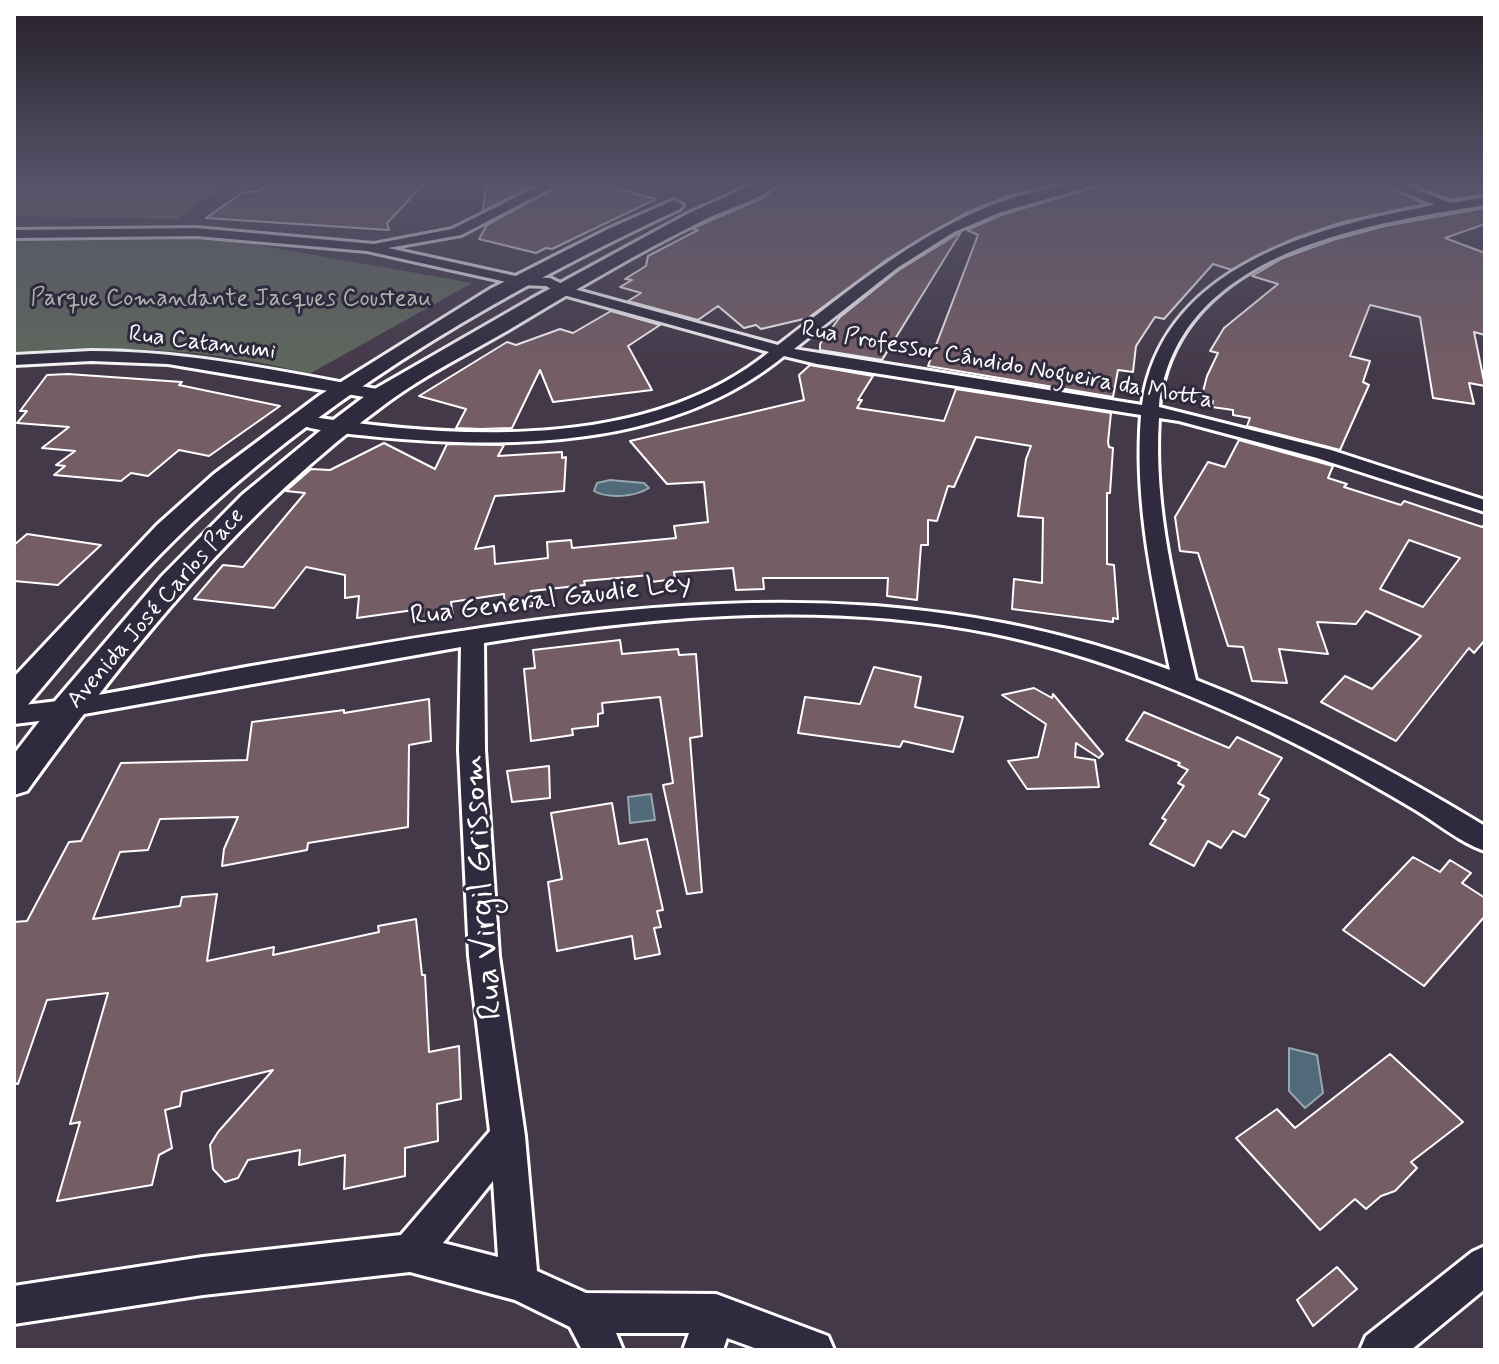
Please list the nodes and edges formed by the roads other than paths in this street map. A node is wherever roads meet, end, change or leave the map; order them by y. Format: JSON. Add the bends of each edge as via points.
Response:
{"nodes":[{"id":1,"x":370,"y":248,"type":"edge"},
{"id":2,"x":453,"y":248,"type":"edge"},
{"id":3,"x":587,"y":248,"type":"edge"},
{"id":4,"x":641,"y":248,"type":"edge"},
{"id":5,"x":916,"y":248,"type":"edge"},
{"id":6,"x":1290,"y":248,"type":"edge"},
{"id":7,"x":450,"y":264,"type":"junction"},
{"id":8,"x":520,"y":281,"type":"junction"},
{"id":9,"x":565,"y":291,"type":"junction"},
{"id":10,"x":780,"y":351,"type":"junction"},
{"id":11,"x":14,"y":360,"type":"edge"},
{"id":12,"x":342,"y":388,"type":"junction"},
{"id":13,"x":382,"y":395,"type":"junction"},
{"id":14,"x":1151,"y":410,"type":"junction"},
{"id":15,"x":301,"y":420,"type":"junction"},
{"id":16,"x":341,"y":426,"type":"junction"},
{"id":17,"x":1485,"y":506,"type":"edge"},
{"id":18,"x":473,"y":637,"type":"junction"},
{"id":19,"x":1185,"y":686,"type":"junction"},
{"id":20,"x":14,"y":699,"type":"edge"},
{"id":21,"x":67,"y":710,"type":"junction"},
{"id":22,"x":14,"y":715,"type":"edge"},
{"id":23,"x":14,"y":781,"type":"edge"},
{"id":24,"x":1485,"y":840,"type":"edge"},
{"id":25,"x":508,"y":1136,"type":"junction"},
{"id":26,"x":410,"y":1253,"type":"junction"},
{"id":27,"x":1485,"y":1265,"type":"edge"},
{"id":28,"x":519,"y":1282,"type":"junction"},
{"id":29,"x":14,"y":1305,"type":"edge"},
{"id":30,"x":584,"y":1313,"type":"junction"},
{"id":31,"x":709,"y":1332,"type":"edge"},
{"id":32,"x":603,"y":1350,"type":"edge"},
{"id":33,"x":814,"y":1350,"type":"edge"},
{"id":34,"x":1380,"y":1350,"type":"edge"}],
"edges":[{"from":1,"to":7,"type":"street","name":"Rua Professor Cândido Nogueira da Motta"},
{"from":2,"to":7,"type":"street"},
{"from":3,"to":8,"type":"main road"},
{"from":4,"to":9,"type":"main road","name":"Avenida José Carlos Pace"},
{"from":5,"to":10,"type":"street"},
{"from":6,"to":14,"type":"street","via":[[1226,280],[1203,299],[1160,360]]},
{"from":7,"to":8,"type":"street","name":"Rua Professor Cândido Nogueira da Motta"},
{"from":8,"to":9,"type":"street","name":"Rua Professor Cândido Nogueira da Motta","via":[[537,292]]},
{"from":8,"to":12,"type":"main road"},
{"from":9,"to":10,"type":"street","name":"Rua Professor Cândido Nogueira da Motta"},
{"from":9,"to":13,"type":"main road","name":"Avenida José Carlos Pace"},
{"from":10,"to":14,"type":"street","name":"Rua Professor Cândido Nogueira da Motta"},
{"from":10,"to":16,"type":"street","via":[[711,397],[614,427],[551,434],[415,435]]},
{"from":11,"to":12,"type":"street","name":"Rua Catanumi","via":[[139,357]]},
{"from":12,"to":13,"type":"street","name":"Rua Catanumi"},
{"from":12,"to":15,"type":"main road"},
{"from":13,"to":16,"type":"main road","name":"Avenida José Carlos Pace"},
{"from":14,"to":17,"type":"street","name":"Rua Professor Cândido Nogueira da Motta","via":[[1324,454]]},
{"from":14,"to":19,"type":"street","via":[[1150,506]]},
{"from":15,"to":16,"type":"street"},
{"from":15,"to":20,"type":"main road","via":[[151,547]]},
{"from":16,"to":21,"type":"main road","name":"Avenida José Carlos Pace","via":[[252,501],[173,583]]},
{"from":18,"to":19,"type":"street","name":"Rua General Gaudie Ley","via":[[623,616],[767,608],[921,615],[1098,654]]},
{"from":18,"to":21,"type":"street","name":"Rua General Gaudie Ley"},
{"from":18,"to":25,"type":"street","name":"Rua Virgil Grissom","via":[[472,750],[484,956]]},
{"from":19,"to":24,"type":"street","name":"Rua General Gaudie Ley","via":[[1338,755]]},
{"from":21,"to":22,"type":"street","name":"Rua General Gaudie Ley"},
{"from":21,"to":23,"type":"main road","name":"Avenida José Carlos Pace"},
{"from":25,"to":26,"type":"street"},
{"from":25,"to":28,"type":"street","name":"Rua Virgil Grissom"},
{"from":26,"to":28,"type":"street"},
{"from":26,"to":29,"type":"street","via":[[203,1276]]},
{"from":27,"to":34,"type":"street"},
{"from":28,"to":30,"type":"street"},
{"from":30,"to":31,"type":"street"},
{"from":30,"to":32,"type":"street"},
{"from":31,"to":33,"type":"street"}]}
